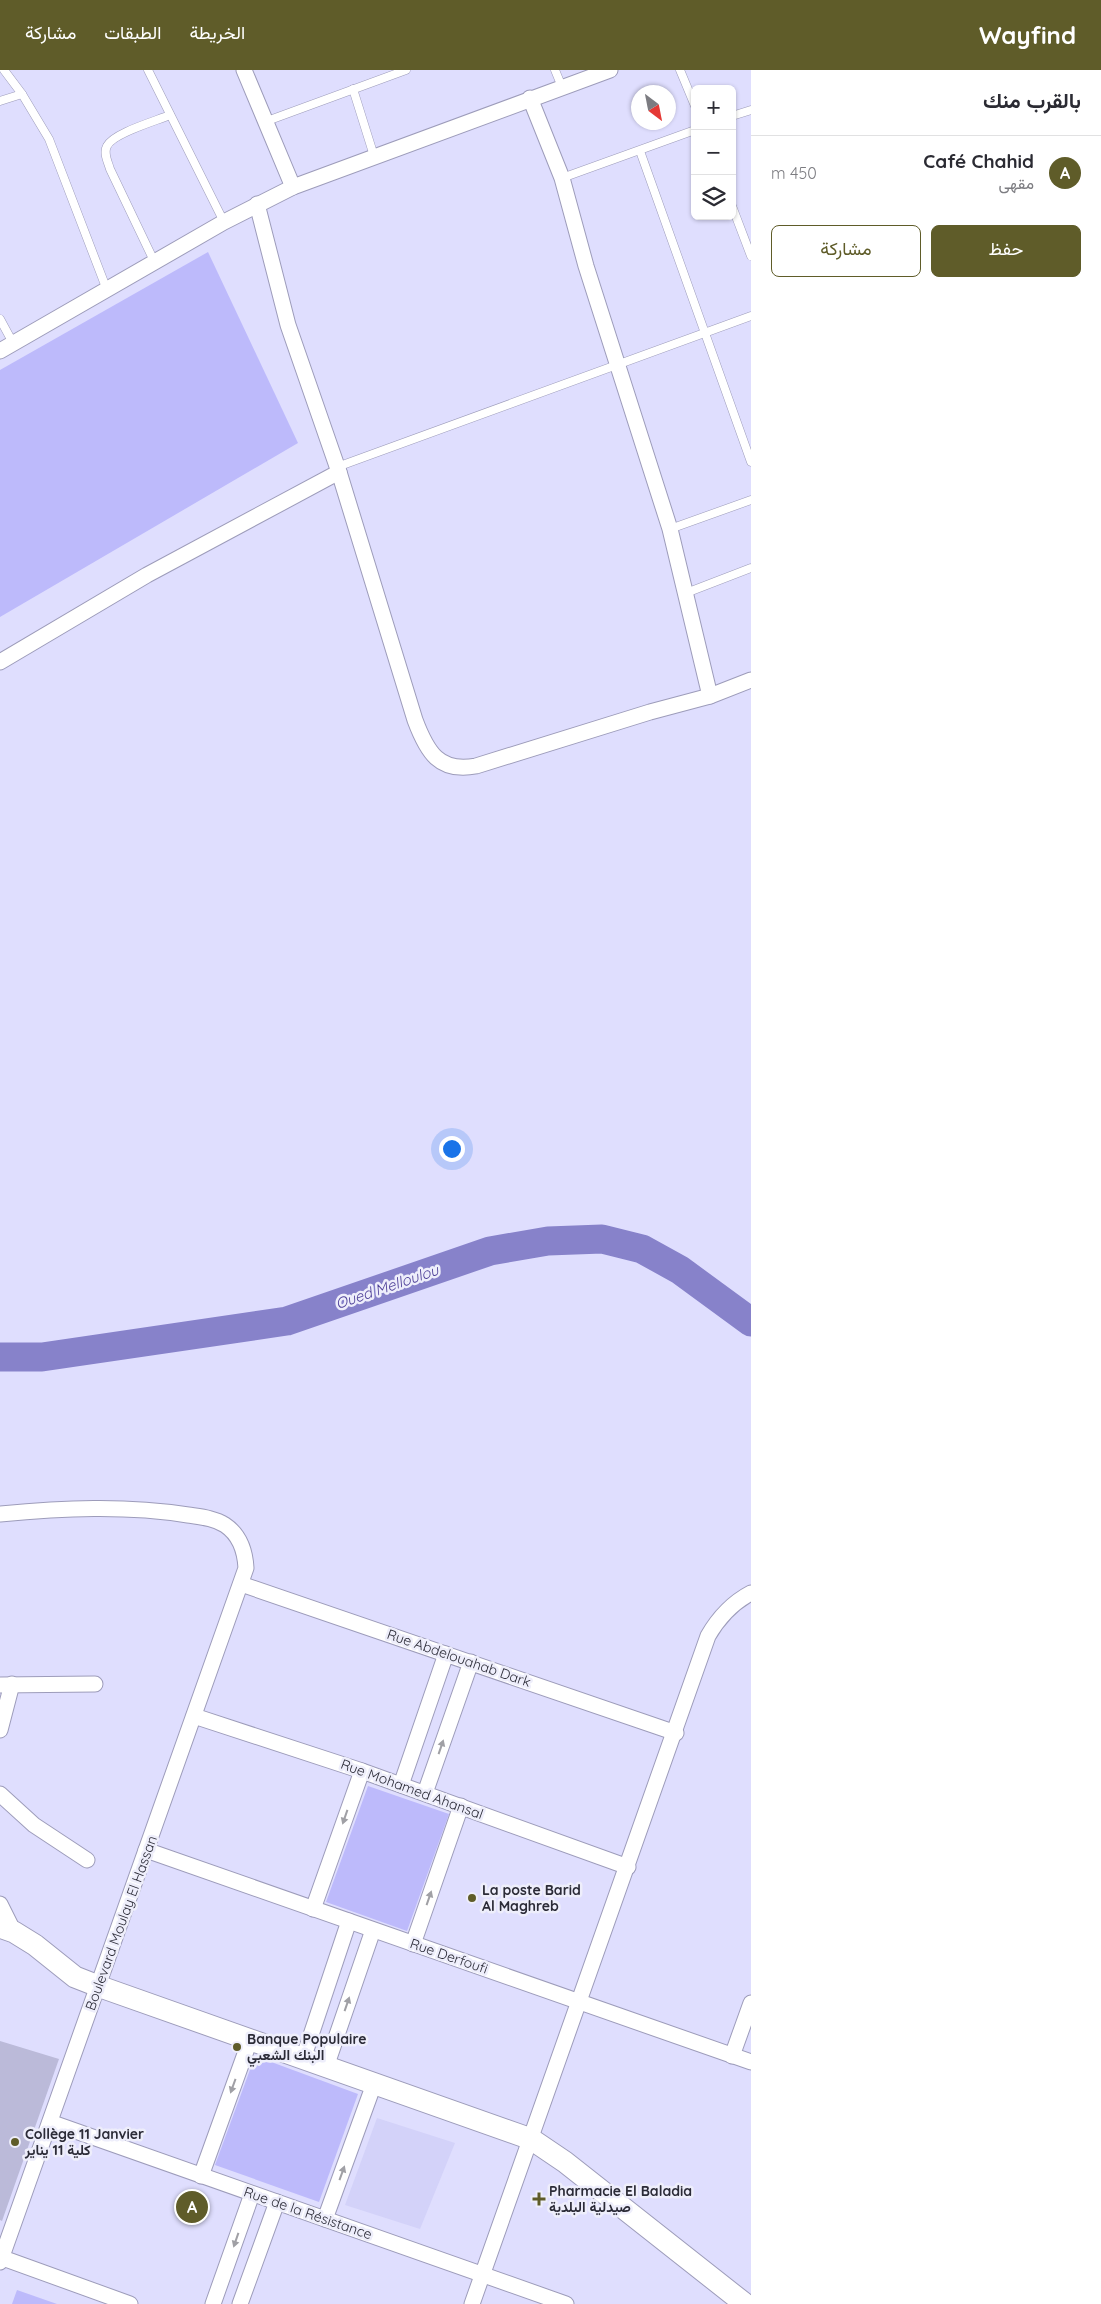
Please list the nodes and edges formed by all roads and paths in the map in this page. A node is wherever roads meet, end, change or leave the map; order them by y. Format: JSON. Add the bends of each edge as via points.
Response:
{"nodes":[{"id":1,"x":4,"y":70,"type":"edge"},
{"id":2,"x":148,"y":70,"type":"edge"},
{"id":3,"x":244,"y":70,"type":"edge"},
{"id":4,"x":406,"y":70,"type":"edge"},
{"id":5,"x":555,"y":70,"type":"edge"},
{"id":6,"x":610,"y":70,"type":"edge"},
{"id":7,"x":680,"y":70,"type":"edge"},
{"id":8,"x":562,"y":87,"type":"junction"},
{"id":9,"x":353,"y":89,"type":"junction"},
{"id":10,"x":22,"y":94,"type":"junction"},
{"id":11,"x":691,"y":96,"type":"edge"},
{"id":12,"x":530,"y":98,"type":"junction"},
{"id":13,"x":0,"y":101,"type":"edge"},
{"id":14,"x":751,"y":110,"type":"edge"},
{"id":15,"x":170,"y":115,"type":"junction"},
{"id":16,"x":736,"y":115,"type":"edge"},
{"id":17,"x":267,"y":121,"type":"junction"},
{"id":18,"x":691,"y":132,"type":"edge"},
{"id":19,"x":640,"y":151,"type":"junction"},
{"id":20,"x":374,"y":156,"type":"junction"},
{"id":21,"x":562,"y":178,"type":"junction"},
{"id":22,"x":293,"y":187,"type":"junction"},
{"id":23,"x":257,"y":204,"type":"junction"},
{"id":24,"x":736,"y":217,"type":"edge"},
{"id":25,"x":224,"y":222,"type":"junction"},
{"id":26,"x":751,"y":256,"type":"edge"},
{"id":27,"x":155,"y":263,"type":"junction"},
{"id":28,"x":107,"y":290,"type":"junction"},
{"id":29,"x":751,"y":316,"type":"edge"},
{"id":30,"x":0,"y":319,"type":"edge"},
{"id":31,"x":706,"y":332,"type":"junction"},
{"id":32,"x":13,"y":343,"type":"junction"},
{"id":33,"x":0,"y":351,"type":"edge"},
{"id":34,"x":619,"y":364,"type":"junction"},
{"id":35,"x":751,"y":462,"type":"edge"},
{"id":36,"x":338,"y":469,"type":"junction"},
{"id":37,"x":751,"y":500,"type":"edge"},
{"id":38,"x":670,"y":529,"type":"junction"},
{"id":39,"x":751,"y":568,"type":"edge"},
{"id":40,"x":686,"y":594,"type":"junction"},
{"id":41,"x":0,"y":662,"type":"edge"},
{"id":42,"x":751,"y":680,"type":"edge"},
{"id":43,"x":710,"y":696,"type":"junction"},
{"id":44,"x":0,"y":1514,"type":"edge"},
{"id":45,"x":241,"y":1584,"type":"junction"},
{"id":46,"x":751,"y":1593,"type":"edge"},
{"id":47,"x":446,"y":1654,"type":"junction"},
{"id":48,"x":471,"y":1662,"type":"junction"},
{"id":49,"x":6,"y":1684,"type":"edge"},
{"id":50,"x":95,"y":1684,"type":"dead end"},
{"id":51,"x":194,"y":1716,"type":"junction"},
{"id":52,"x":0,"y":1730,"type":"edge"},
{"id":53,"x":676,"y":1733,"type":"junction"},
{"id":54,"x":362,"y":1771,"type":"junction"},
{"id":55,"x":401,"y":1785,"type":"junction"},
{"id":56,"x":425,"y":1793,"type":"junction"},
{"id":57,"x":0,"y":1794,"type":"edge"},
{"id":58,"x":461,"y":1806,"type":"junction"},
{"id":59,"x":146,"y":1850,"type":"junction"},
{"id":60,"x":87,"y":1860,"type":"dead end"},
{"id":61,"x":628,"y":1867,"type":"junction"},
{"id":62,"x":0,"y":1904,"type":"edge"},
{"id":63,"x":313,"y":1909,"type":"junction"},
{"id":64,"x":349,"y":1922,"type":"junction"},
{"id":65,"x":7,"y":1930,"type":"edge"},
{"id":66,"x":373,"y":1930,"type":"junction"},
{"id":67,"x":413,"y":1944,"type":"junction"},
{"id":68,"x":98,"y":1986,"type":"junction"},
{"id":69,"x":580,"y":2002,"type":"junction"},
{"id":70,"x":751,"y":2003,"type":"edge"},
{"id":71,"x":250,"y":2040,"type":"junction"},
{"id":72,"x":732,"y":2056,"type":"junction"},
{"id":73,"x":303,"y":2059,"type":"junction"},
{"id":74,"x":751,"y":2062,"type":"edge"},
{"id":75,"x":326,"y":2067,"type":"junction"},
{"id":76,"x":374,"y":2084,"type":"junction"},
{"id":77,"x":50,"y":2122,"type":"junction"},
{"id":78,"x":531,"y":2139,"type":"junction"},
{"id":79,"x":201,"y":2176,"type":"junction"},
{"id":80,"x":252,"y":2194,"type":"junction"},
{"id":81,"x":277,"y":2202,"type":"junction"},
{"id":82,"x":325,"y":2219,"type":"junction"},
{"id":83,"x":0,"y":2259,"type":"edge"},
{"id":84,"x":482,"y":2275,"type":"junction"},
{"id":85,"x":130,"y":2304,"type":"edge"},
{"id":86,"x":213,"y":2304,"type":"edge"},
{"id":87,"x":240,"y":2304,"type":"edge"},
{"id":88,"x":472,"y":2304,"type":"edge"},
{"id":89,"x":566,"y":2304,"type":"edge"},
{"id":90,"x":745,"y":2304,"type":"edge"}],
"edges":[{"from":1,"to":10,"type":"lane"},
{"from":2,"to":15,"type":"lane"},
{"from":3,"to":17,"type":"street"},
{"from":4,"to":9,"type":"lane"},
{"from":5,"to":8,"type":"lane"},
{"from":6,"to":8,"type":"street"},
{"from":7,"to":11,"type":"lane"},
{"from":8,"to":12,"type":"street"},
{"from":9,"to":17,"type":"lane"},
{"from":9,"to":20,"type":"lane"},
{"from":10,"to":13,"type":"lane"},
{"from":10,"to":28,"type":"lane","via":[[53,147]]},
{"from":12,"to":20,"type":"street"},
{"from":12,"to":21,"type":"street"},
{"from":14,"to":16,"type":"lane"},
{"from":15,"to":25,"type":"lane"},
{"from":15,"to":27,"type":"lane","via":[[123,133],[105,148],[110,168]]},
{"from":17,"to":22,"type":"street"},
{"from":18,"to":19,"type":"lane"},
{"from":19,"to":21,"type":"lane"},
{"from":19,"to":31,"type":"lane"},
{"from":20,"to":22,"type":"street"},
{"from":21,"to":34,"type":"street","via":[[586,266]]},
{"from":22,"to":23,"type":"street"},
{"from":23,"to":25,"type":"street"},
{"from":23,"to":36,"type":"street","via":[[288,326]]},
{"from":24,"to":26,"type":"lane"},
{"from":25,"to":27,"type":"street"},
{"from":27,"to":28,"type":"street"},
{"from":28,"to":32,"type":"street"},
{"from":29,"to":31,"type":"lane"},
{"from":30,"to":32,"type":"lane"},
{"from":31,"to":34,"type":"lane"},
{"from":31,"to":35,"type":"lane"},
{"from":32,"to":33,"type":"street"},
{"from":34,"to":36,"type":"lane"},
{"from":34,"to":38,"type":"street"},
{"from":36,"to":41,"type":"street","via":[[147,575]]},
{"from":36,"to":43,"type":"street","via":[[415,720],[422,738],[440,762],[448,767],[476,766]]},
{"from":37,"to":38,"type":"lane"},
{"from":38,"to":40,"type":"street"},
{"from":39,"to":40,"type":"lane"},
{"from":40,"to":43,"type":"street"},
{"from":42,"to":43,"type":"street"},
{"from":44,"to":45,"type":"street","name":"Boulevard Moulay El Hassan","via":[[51,1509],[125,1509],[212,1519],[237,1536],[245,1550],[246,1568]]},
{"from":45,"to":47,"type":"street","name":"Rue Abdelouahab Dark"},
{"from":45,"to":51,"type":"street","name":"Boulevard Moulay El Hassan"},
{"from":46,"to":53,"type":"street","via":[[729,1608],[708,1636]]},
{"from":47,"to":48,"type":"street","name":"Rue Abdelouahab Dark"},
{"from":47,"to":55,"type":"street"},
{"from":48,"to":53,"type":"street","name":"Rue Abdelouahab Dark"},
{"from":56,"to":48,"type":"street","one_way":true},
{"from":49,"to":50,"type":"street"},
{"from":49,"to":52,"type":"street"},
{"from":51,"to":54,"type":"street","name":"Rue Mohamed Ahansal"},
{"from":51,"to":59,"type":"street","name":"Boulevard Moulay El Hassan"},
{"from":53,"to":61,"type":"street"},
{"from":54,"to":55,"type":"street","name":"Rue Mohamed Ahansal"},
{"from":54,"to":63,"type":"street","one_way":true},
{"from":55,"to":56,"type":"street","name":"Rue Mohamed Ahansal"},
{"from":56,"to":58,"type":"street","name":"Rue Mohamed Ahansal"},
{"from":57,"to":60,"type":"street","via":[[34,1825]]},
{"from":58,"to":61,"type":"street","name":"Rue Mohamed Ahansal"},
{"from":67,"to":58,"type":"street","one_way":true},
{"from":59,"to":63,"type":"street","name":"Rue Derfoufi"},
{"from":59,"to":68,"type":"street","name":"Boulevard Moulay El Hassan"},
{"from":61,"to":69,"type":"street"},
{"from":62,"to":65,"type":"street"},
{"from":63,"to":64,"type":"street","name":"Rue Derfoufi"},
{"from":64,"to":66,"type":"street","name":"Rue Derfoufi"},
{"from":64,"to":73,"type":"street"},
{"from":65,"to":68,"type":"main road","via":[[60,1963],[75,1977]]},
{"from":66,"to":67,"type":"street","name":"Rue Derfoufi"},
{"from":75,"to":66,"type":"street","one_way":true},
{"from":67,"to":69,"type":"street","name":"Rue Derfoufi"},
{"from":68,"to":71,"type":"main road"},
{"from":68,"to":77,"type":"street","name":"Boulevard Moulay El Hassan"},
{"from":69,"to":72,"type":"street","name":"Rue Derfoufi"},
{"from":69,"to":78,"type":"street"},
{"from":70,"to":72,"type":"street"},
{"from":71,"to":73,"type":"main road"},
{"from":71,"to":79,"type":"street","one_way":true},
{"from":72,"to":74,"type":"street","name":"Rue Derfoufi"},
{"from":73,"to":75,"type":"main road"},
{"from":75,"to":76,"type":"main road"},
{"from":76,"to":78,"type":"main road"},
{"from":82,"to":76,"type":"street","one_way":true},
{"from":77,"to":79,"type":"street","name":"Rue de la Résistance"},
{"from":77,"to":83,"type":"street","name":"Boulevard Moulay El Hassan"},
{"from":78,"to":84,"type":"street"},
{"from":78,"to":90,"type":"main road","via":[[565,2162]]},
{"from":79,"to":80,"type":"street","name":"Rue de la Résistance"},
{"from":80,"to":81,"type":"street","name":"Rue de la Résistance"},
{"from":80,"to":86,"type":"street","one_way":true},
{"from":81,"to":82,"type":"street","name":"Rue de la Résistance"},
{"from":81,"to":87,"type":"street"},
{"from":82,"to":84,"type":"street","name":"Rue de la Résistance"},
{"from":83,"to":85,"type":"street"},
{"from":84,"to":88,"type":"street"},
{"from":84,"to":89,"type":"street","name":"Rue de la Résistance"}]}
